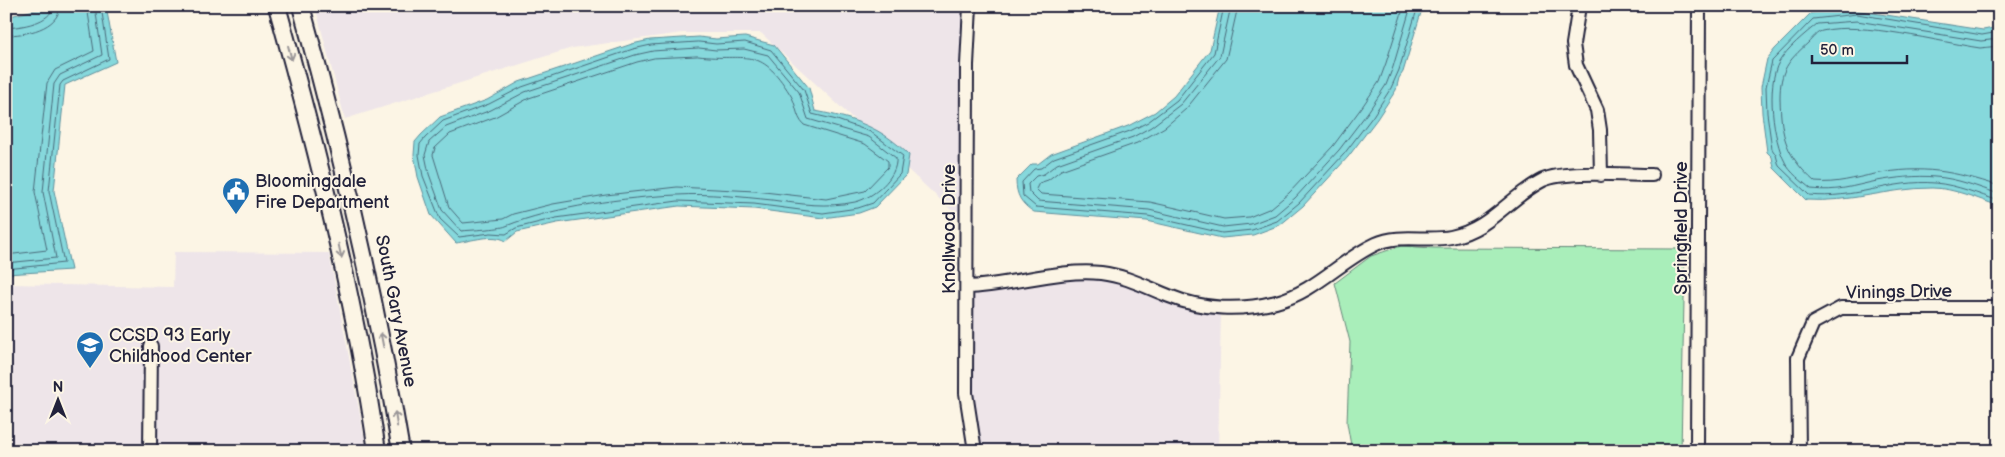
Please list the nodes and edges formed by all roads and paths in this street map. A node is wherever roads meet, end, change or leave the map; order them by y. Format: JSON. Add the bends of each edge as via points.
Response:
{"nodes":[{"id":1,"x":277,"y":6,"type":"edge"},
{"id":2,"x":300,"y":6,"type":"edge"},
{"id":3,"x":970,"y":6,"type":"edge"},
{"id":4,"x":1579,"y":6,"type":"edge"},
{"id":5,"x":1699,"y":6,"type":"edge"},
{"id":6,"x":1601,"y":175,"type":"junction"},
{"id":7,"x":1652,"y":176,"type":"dead end"},
{"id":8,"x":356,"y":219,"type":"junction"},
{"id":9,"x":334,"y":225,"type":"junction"},
{"id":10,"x":967,"y":287,"type":"junction"},
{"id":11,"x":1999,"y":308,"type":"edge"},
{"id":12,"x":151,"y":346,"type":"dead end"},
{"id":13,"x":150,"y":451,"type":"edge"},
{"id":14,"x":377,"y":451,"type":"edge"},
{"id":15,"x":401,"y":451,"type":"edge"},
{"id":16,"x":975,"y":451,"type":"edge"},
{"id":17,"x":1697,"y":451,"type":"edge"},
{"id":18,"x":1799,"y":451,"type":"edge"}],
"edges":[{"from":1,"to":9,"type":"main road","one_way":true},
{"from":2,"to":8,"type":"main road","name":"South Gary Avenue"},
{"from":3,"to":10,"type":"street","name":"Knollwood Drive"},
{"from":4,"to":6,"type":"street","via":[[1573,44],[1576,65],[1596,110]]},
{"from":5,"to":17,"type":"street","name":"Springfield Drive"},
{"from":6,"to":7,"type":"street"},
{"from":6,"to":10,"type":"street","via":[[1545,179],[1493,219],[1473,230],[1450,237],[1403,237],[1378,243],[1356,254],[1311,287],[1277,302],[1230,308],[1203,307],[1140,283],[1100,273],[1047,276]]},
{"from":8,"to":9,"type":"main road"},
{"from":15,"to":8,"type":"main road","name":"South Gary Avenue","one_way":true},
{"from":9,"to":14,"type":"main road","one_way":true},
{"from":10,"to":16,"type":"street","name":"Knollwood Drive","via":[[966,393]]},
{"from":11,"to":18,"type":"street","name":"Vinings Drive","via":[[1841,308],[1814,323],[1798,358]]},
{"from":12,"to":13,"type":"street"}]}
